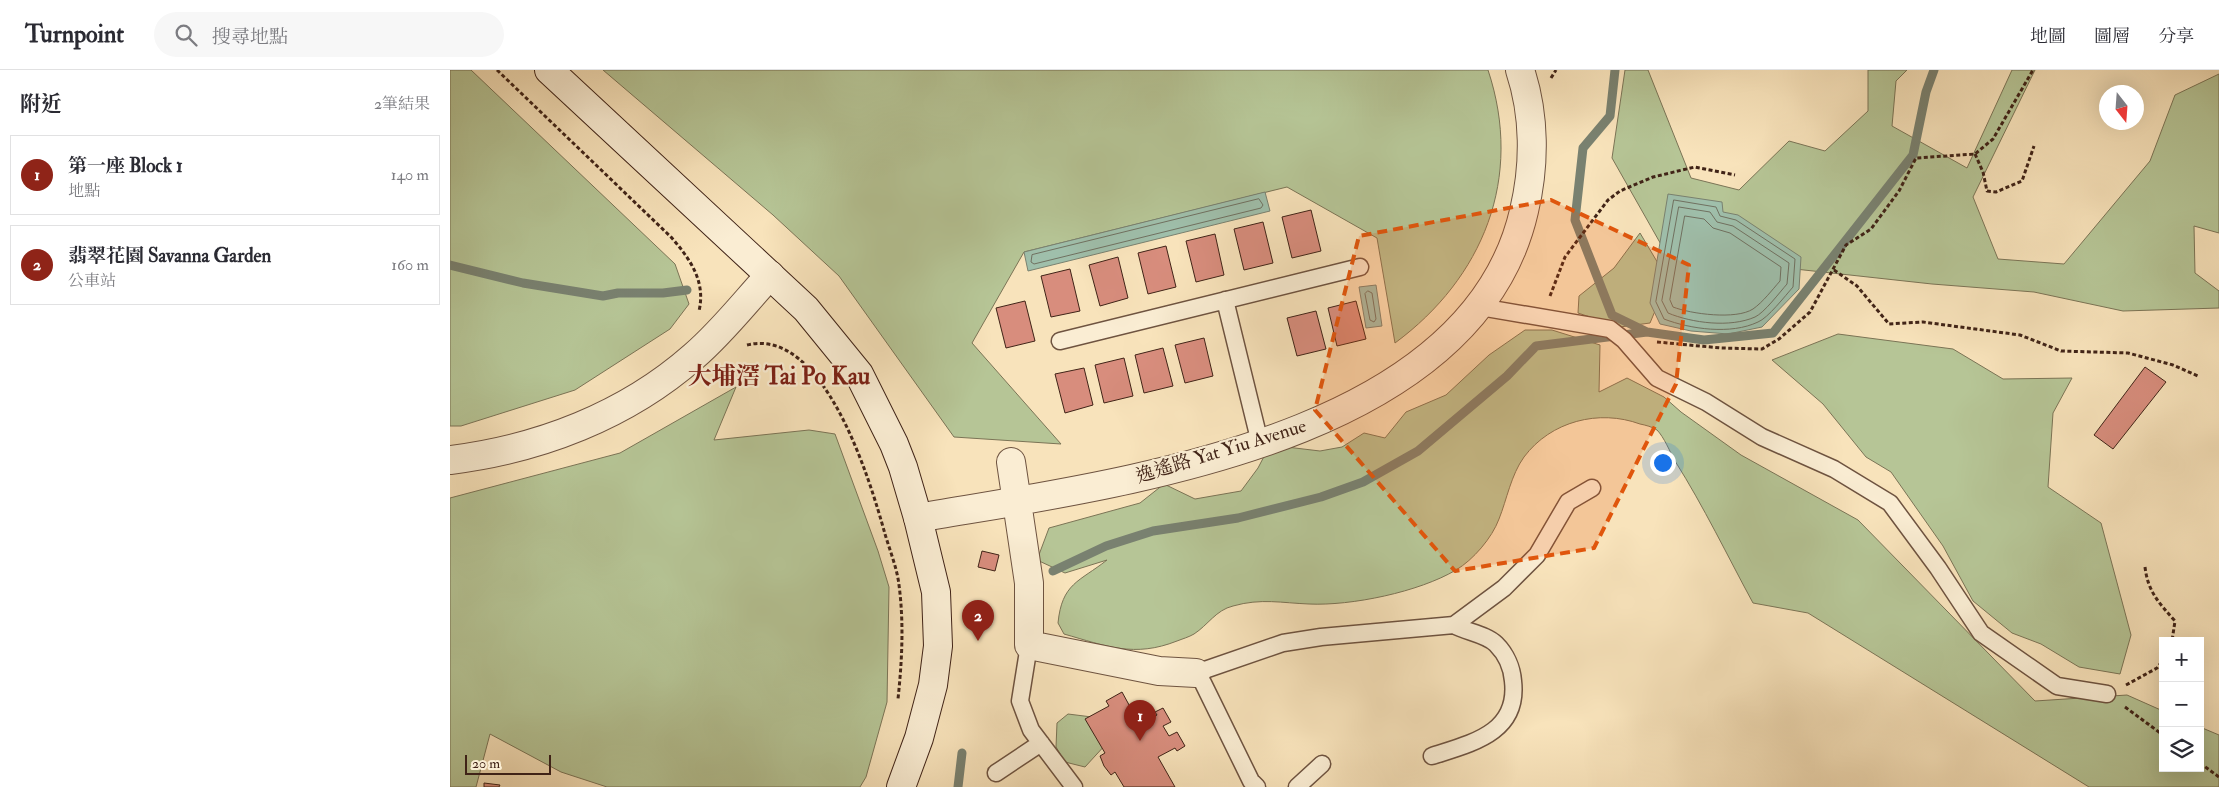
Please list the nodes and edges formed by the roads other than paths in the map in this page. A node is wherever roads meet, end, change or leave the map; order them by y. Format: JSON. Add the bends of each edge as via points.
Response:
{"nodes":[{"id":1,"x":549,"y":70,"type":"edge"},
{"id":2,"x":1520,"y":70,"type":"edge"},
{"id":3,"x":1360,"y":267,"type":"dead end"},
{"id":4,"x":770,"y":275,"type":"junction"},
{"id":5,"x":1225,"y":300,"type":"junction"},
{"id":6,"x":1480,"y":307,"type":"junction"},
{"id":7,"x":1060,"y":341,"type":"dead end"},
{"id":8,"x":1260,"y":443,"type":"junction"},
{"id":9,"x":450,"y":460,"type":"edge"},
{"id":10,"x":1011,"y":462,"type":"dead end"},
{"id":11,"x":1592,"y":488,"type":"dead end"},
{"id":12,"x":1017,"y":500,"type":"junction"},
{"id":13,"x":918,"y":518,"type":"junction"},
{"id":14,"x":1454,"y":625,"type":"junction"},
{"id":15,"x":1029,"y":645,"type":"junction"},
{"id":16,"x":1196,"y":673,"type":"junction"},
{"id":17,"x":2107,"y":694,"type":"road end"},
{"id":18,"x":1041,"y":743,"type":"junction"},
{"id":19,"x":1432,"y":756,"type":"dead end"},
{"id":20,"x":1322,"y":764,"type":"dead end"},
{"id":21,"x":996,"y":773,"type":"dead end"},
{"id":22,"x":900,"y":787,"type":"edge"},
{"id":23,"x":1074,"y":787,"type":"edge"},
{"id":24,"x":1257,"y":787,"type":"edge"},
{"id":25,"x":1297,"y":787,"type":"edge"}],
"edges":[{"from":1,"to":4,"type":"street"},
{"from":2,"to":6,"type":"street","name":"逸遙路 Yat Yiu Avenue","via":[[1532,133],[1528,195],[1511,254]]},
{"from":3,"to":5,"type":"lane"},
{"from":4,"to":9,"type":"street","via":[[695,355],[630,402],[594,421],[542,441]]},
{"from":4,"to":13,"type":"street","via":[[806,309],[859,374],[897,452]]},
{"from":5,"to":7,"type":"lane"},
{"from":5,"to":8,"type":"lane"},
{"from":6,"to":8,"type":"street","name":"逸遙路 Yat Yiu Avenue","via":[[1460,331],[1398,379],[1331,416]]},
{"from":6,"to":17,"type":"lane","via":[[1610,329],[1626,342],[1656,378],[1706,402],[1762,438],[1834,469],[1890,503],[1982,633],[2057,686]]},
{"from":8,"to":12,"type":"street","name":"逸遙路 Yat Yiu Avenue","via":[[1136,477]]},
{"from":10,"to":12,"type":"street"},
{"from":11,"to":14,"type":"lane","via":[[1568,502],[1537,555],[1504,588]]},
{"from":12,"to":13,"type":"street","name":"逸遙路 Yat Yiu Avenue"},
{"from":12,"to":15,"type":"street","via":[[1029,584]]},
{"from":13,"to":22,"type":"street","via":[[936,592],[938,646],[919,738]]},
{"from":14,"to":16,"type":"lane","via":[[1283,643]]},
{"from":14,"to":19,"type":"lane","via":[[1495,642],[1512,671],[1515,698],[1504,723],[1474,742]]},
{"from":15,"to":16,"type":"street","via":[[1159,670]]},
{"from":15,"to":18,"type":"lane","via":[[1020,701],[1031,730]]},
{"from":16,"to":24,"type":"lane"},
{"from":18,"to":21,"type":"lane"},
{"from":18,"to":23,"type":"lane"},
{"from":20,"to":25,"type":"lane"}]}
